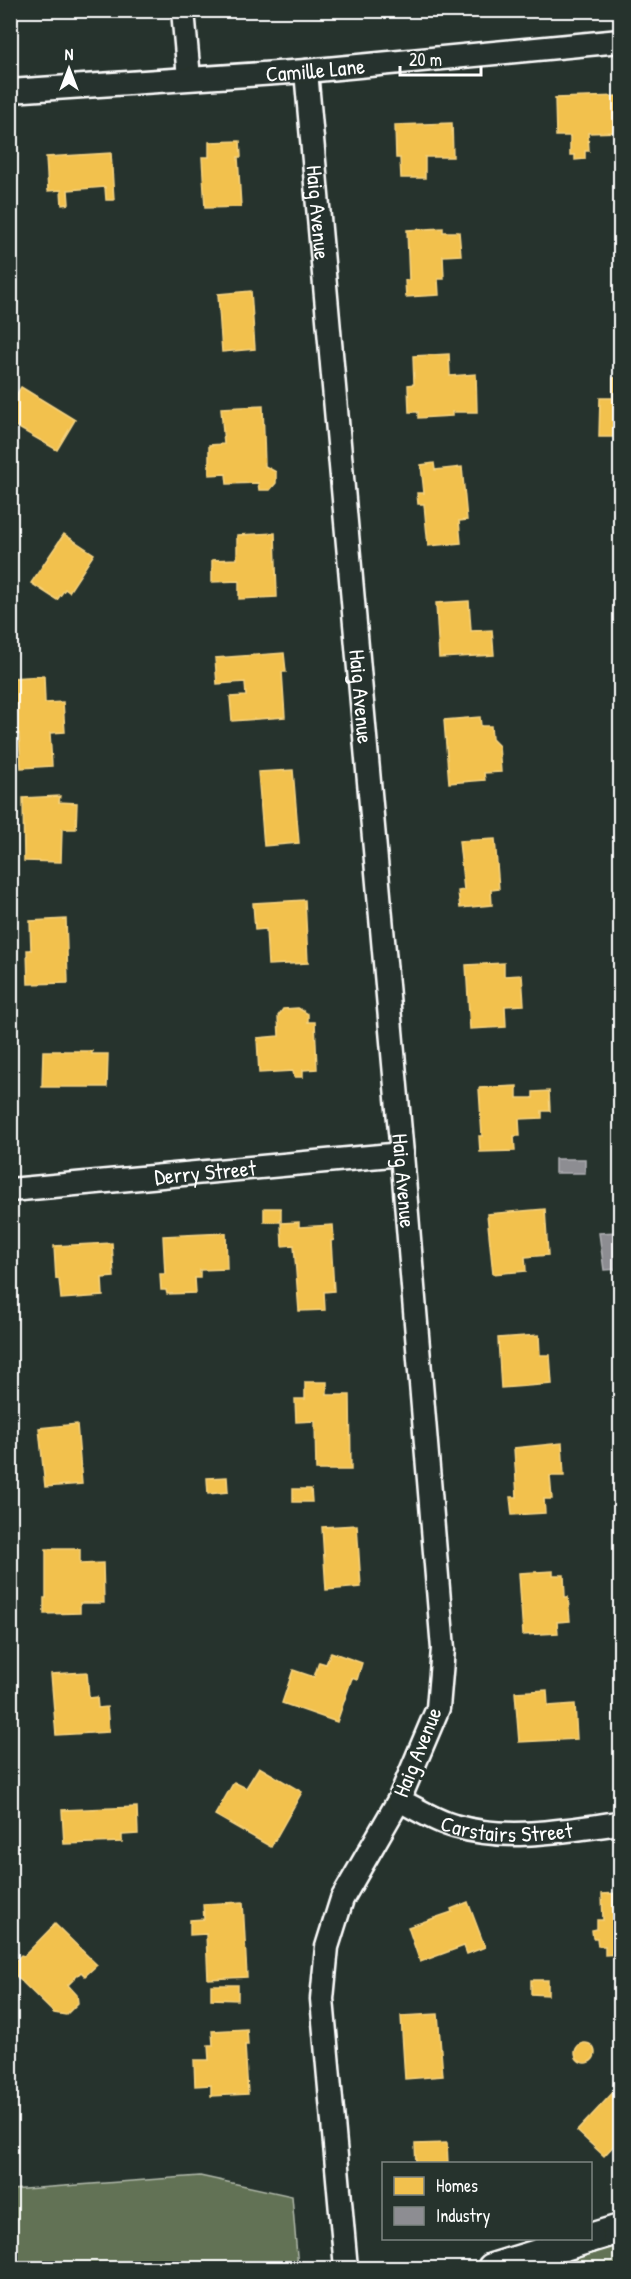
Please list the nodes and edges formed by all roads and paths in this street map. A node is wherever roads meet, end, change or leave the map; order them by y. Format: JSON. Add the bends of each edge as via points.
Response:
{"nodes":[{"id":1,"x":183,"y":10,"type":"edge"},
{"id":2,"x":621,"y":41,"type":"edge"},
{"id":3,"x":306,"y":71,"type":"junction"},
{"id":4,"x":189,"y":78,"type":"junction"},
{"id":5,"x":10,"y":91,"type":"edge"},
{"id":6,"x":402,"y":1154,"type":"junction"},
{"id":7,"x":10,"y":1190,"type":"edge"},
{"id":8,"x":399,"y":1800,"type":"junction"},
{"id":9,"x":621,"y":1822,"type":"edge"},
{"id":10,"x":621,"y":2229,"type":"edge"},
{"id":11,"x":592,"y":2237,"type":"edge"},
{"id":12,"x":583,"y":2240,"type":"edge"},
{"id":13,"x":346,"y":2268,"type":"edge"},
{"id":14,"x":492,"y":2268,"type":"edge"}],
"edges":[{"from":1,"to":4,"type":"street"},
{"from":2,"to":3,"type":"street","name":"Camille Lane"},
{"from":3,"to":4,"type":"street","name":"Camille Lane"},
{"from":3,"to":6,"type":"street","name":"Haig Avenue"},
{"from":4,"to":5,"type":"street","name":"Camille Lane"},
{"from":6,"to":7,"type":"street","name":"Derry Street"},
{"from":6,"to":8,"type":"street","name":"Haig Avenue","via":[[443,1649],[438,1708]]},
{"from":8,"to":9,"type":"street","name":"Carstairs Street","via":[[451,1826],[480,1833],[537,1834]]},
{"from":8,"to":13,"type":"street","name":"Haig Avenue","via":[[342,1899],[327,1947],[322,1999]]},
{"from":10,"to":11,"type":"street"},
{"from":12,"to":14,"type":"street"}]}
